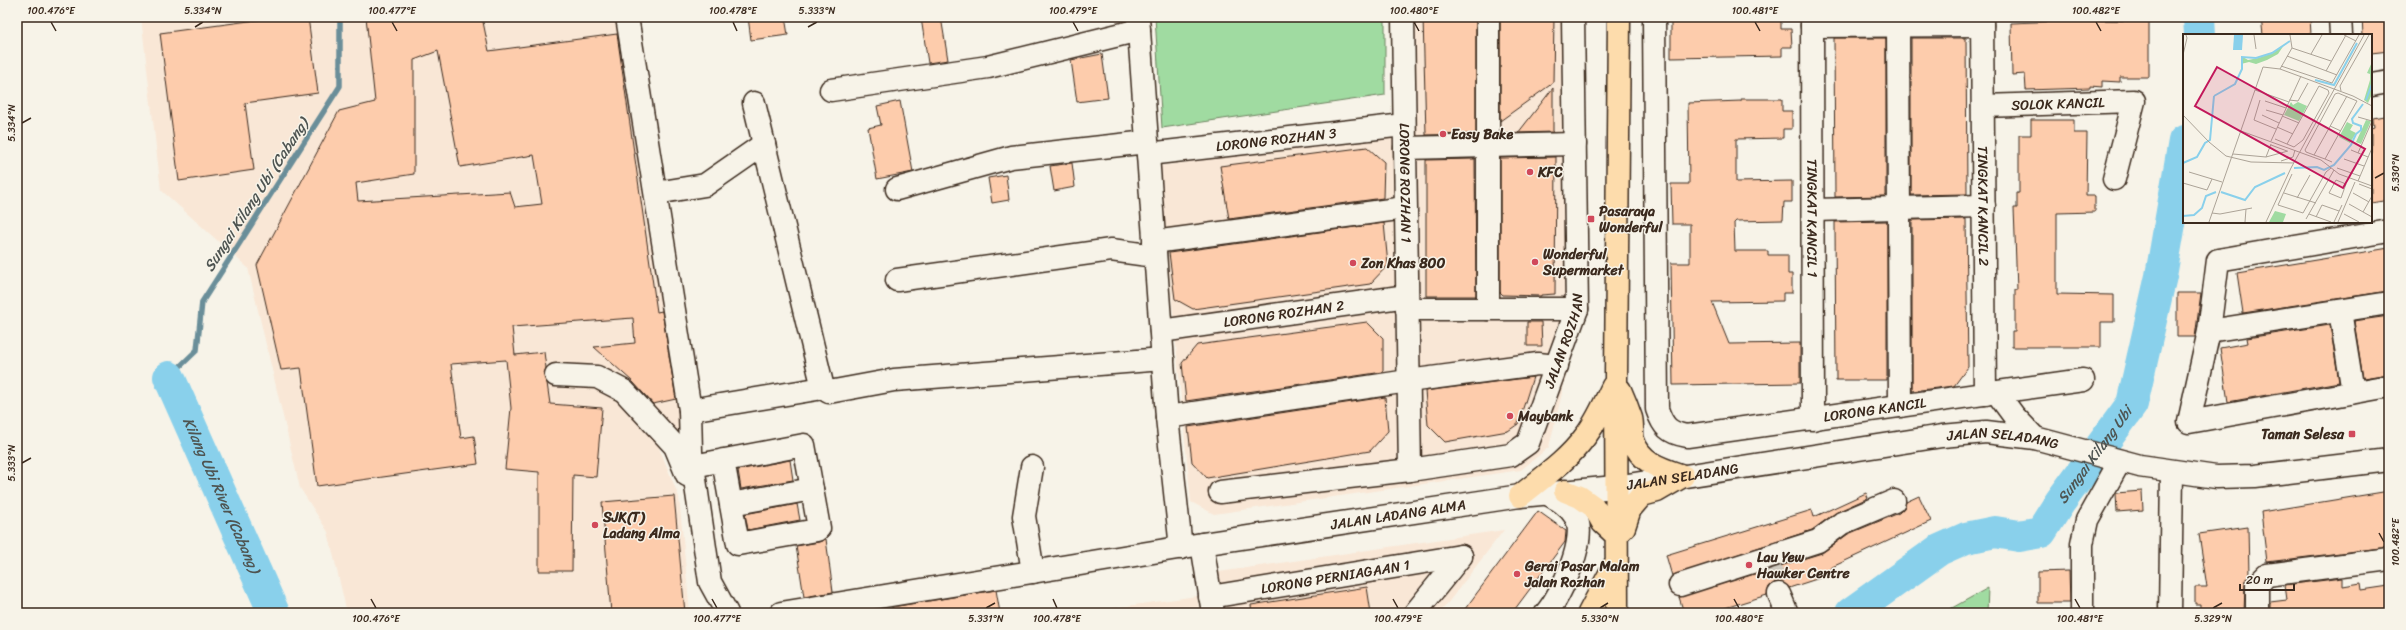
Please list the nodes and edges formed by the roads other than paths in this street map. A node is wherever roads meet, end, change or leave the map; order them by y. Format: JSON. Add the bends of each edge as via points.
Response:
{"nodes":[{"id":1,"x":627,"y":17,"type":"edge"},
{"id":2,"x":1403,"y":17,"type":"edge"},
{"id":3,"x":1488,"y":17,"type":"edge"},
{"id":4,"x":1573,"y":17,"type":"edge"},
{"id":5,"x":1619,"y":17,"type":"edge"},
{"id":6,"x":1654,"y":17,"type":"edge"},
{"id":7,"x":2340,"y":17,"type":"edge"},
{"id":8,"x":1982,"y":21,"type":"edge"},
{"id":9,"x":1812,"y":22,"type":"edge"},
{"id":10,"x":1138,"y":24,"type":"edge"},
{"id":11,"x":1898,"y":26,"type":"junction"},
{"id":12,"x":2341,"y":34,"type":"edge"},
{"id":13,"x":2389,"y":82,"type":"edge"},
{"id":14,"x":2372,"y":85,"type":"edge"},
{"id":15,"x":831,"y":90,"type":"dead end"},
{"id":16,"x":754,"y":103,"type":"dead end"},
{"id":17,"x":1983,"y":106,"type":"junction"},
{"id":18,"x":1404,"y":125,"type":"junction"},
{"id":19,"x":764,"y":144,"type":"junction"},
{"id":20,"x":1575,"y":144,"type":"junction"},
{"id":21,"x":1489,"y":147,"type":"junction"},
{"id":22,"x":1147,"y":148,"type":"junction"},
{"id":23,"x":1405,"y":148,"type":"junction"},
{"id":24,"x":2114,"y":179,"type":"dead end"},
{"id":25,"x":897,"y":189,"type":"dead end"},
{"id":26,"x":656,"y":193,"type":"junction"},
{"id":27,"x":1984,"y":206,"type":"junction"},
{"id":28,"x":1405,"y":208,"type":"junction"},
{"id":29,"x":1899,"y":208,"type":"junction"},
{"id":30,"x":1813,"y":210,"type":"junction"},
{"id":31,"x":2389,"y":231,"type":"edge"},
{"id":32,"x":1155,"y":249,"type":"junction"},
{"id":33,"x":897,"y":280,"type":"dead end"},
{"id":34,"x":1407,"y":302,"type":"junction"},
{"id":35,"x":2389,"y":303,"type":"edge"},
{"id":36,"x":1488,"y":309,"type":"junction"},
{"id":37,"x":1577,"y":309,"type":"junction"},
{"id":38,"x":2340,"y":311,"type":"junction"},
{"id":39,"x":1161,"y":331,"type":"junction"},
{"id":40,"x":2209,"y":331,"type":"junction"},
{"id":41,"x":1163,"y":358,"type":"junction"},
{"id":42,"x":1557,"y":366,"type":"junction"},
{"id":43,"x":556,"y":375,"type":"dead end"},
{"id":44,"x":1616,"y":380,"type":"junction"},
{"id":45,"x":2084,"y":380,"type":"dead end"},
{"id":46,"x":1408,"y":381,"type":"junction"},
{"id":47,"x":2389,"y":386,"type":"edge"},
{"id":48,"x":824,"y":388,"type":"junction"},
{"id":49,"x":2353,"y":392,"type":"junction"},
{"id":50,"x":1991,"y":393,"type":"junction"},
{"id":51,"x":1900,"y":406,"type":"junction"},
{"id":52,"x":690,"y":410,"type":"junction"},
{"id":53,"x":1167,"y":417,"type":"junction"},
{"id":54,"x":1813,"y":419,"type":"junction"},
{"id":55,"x":2041,"y":439,"type":"junction"},
{"id":56,"x":2113,"y":459,"type":"junction"},
{"id":57,"x":723,"y":460,"type":"junction"},
{"id":58,"x":2389,"y":460,"type":"edge"},
{"id":59,"x":693,"y":466,"type":"junction"},
{"id":60,"x":1032,"y":467,"type":"dead end"},
{"id":61,"x":1410,"y":470,"type":"junction"},
{"id":62,"x":2172,"y":472,"type":"junction"},
{"id":63,"x":1683,"y":476,"type":"junction"},
{"id":64,"x":1616,"y":487,"type":"junction"},
{"id":65,"x":812,"y":489,"type":"junction"},
{"id":66,"x":1220,"y":492,"type":"dead end"},
{"id":67,"x":1556,"y":492,"type":"junction"},
{"id":68,"x":1520,"y":496,"type":"junction"},
{"id":69,"x":1894,"y":501,"type":"dead end"},
{"id":70,"x":698,"y":502,"type":"junction"},
{"id":71,"x":731,"y":504,"type":"junction"},
{"id":72,"x":1616,"y":535,"type":"junction"},
{"id":73,"x":1202,"y":544,"type":"junction"},
{"id":74,"x":1181,"y":548,"type":"junction"},
{"id":75,"x":2389,"y":559,"type":"edge"},
{"id":76,"x":1616,"y":563,"type":"junction"},
{"id":77,"x":1033,"y":572,"type":"junction"},
{"id":78,"x":1680,"y":585,"type":"dead end"},
{"id":79,"x":1212,"y":605,"type":"edge"},
{"id":80,"x":727,"y":613,"type":"edge"},
{"id":81,"x":781,"y":613,"type":"edge"},
{"id":82,"x":1415,"y":613,"type":"edge"},
{"id":83,"x":1546,"y":613,"type":"edge"},
{"id":84,"x":1589,"y":613,"type":"edge"},
{"id":85,"x":1617,"y":613,"type":"edge"},
{"id":86,"x":2082,"y":613,"type":"edge"},
{"id":87,"x":2170,"y":613,"type":"edge"},
{"id":88,"x":2257,"y":613,"type":"edge"}],
"edges":[{"from":1,"to":26,"type":"street"},
{"from":2,"to":18,"type":"street","name":"LORONG ROZHAN 1"},
{"from":3,"to":21,"type":"street"},
{"from":4,"to":20,"type":"street","name":"JALAN ROZHAN"},
{"from":5,"to":44,"type":"main road"},
{"from":6,"to":54,"type":"street","name":"LORONG KANCIL","via":[[1657,410],[1661,423],[1667,430],[1687,436]]},
{"from":7,"to":12,"type":"street"},
{"from":8,"to":11,"type":"street"},
{"from":8,"to":17,"type":"street","name":"TINGKAT KANCIL 2"},
{"from":9,"to":11,"type":"street"},
{"from":9,"to":30,"type":"street","name":"TINGKAT KANCIL 1"},
{"from":10,"to":15,"type":"street","via":[[988,67]]},
{"from":10,"to":22,"type":"street"},
{"from":11,"to":29,"type":"street"},
{"from":13,"to":14,"type":"street"},
{"from":16,"to":19,"type":"street"},
{"from":17,"to":24,"type":"street","name":"SOLOK KANCIL","via":[[2134,101]]},
{"from":17,"to":27,"type":"street","name":"TINGKAT KANCIL 2"},
{"from":18,"to":22,"type":"street","name":"LORONG ROZHAN 3"},
{"from":18,"to":23,"type":"street","name":"LORONG ROZHAN 1"},
{"from":19,"to":26,"type":"street","via":[[705,184]]},
{"from":19,"to":48,"type":"street"},
{"from":20,"to":21,"type":"street"},
{"from":20,"to":37,"type":"street","name":"JALAN ROZHAN"},
{"from":21,"to":23,"type":"street"},
{"from":21,"to":36,"type":"street"},
{"from":22,"to":25,"type":"street","name":"LORONG ROZHAN 3","via":[[1011,157]]},
{"from":22,"to":32,"type":"street"},
{"from":23,"to":28,"type":"street","name":"LORONG ROZHAN 1"},
{"from":26,"to":52,"type":"street"},
{"from":27,"to":29,"type":"street"},
{"from":27,"to":50,"type":"street","name":"TINGKAT KANCIL 2"},
{"from":28,"to":32,"type":"street"},
{"from":28,"to":34,"type":"street","name":"LORONG ROZHAN 1"},
{"from":29,"to":30,"type":"street"},
{"from":29,"to":51,"type":"street"},
{"from":30,"to":54,"type":"street","name":"TINGKAT KANCIL 1"},
{"from":31,"to":40,"type":"street","via":[[2218,260]]},
{"from":32,"to":33,"type":"street","via":[[1110,250]]},
{"from":32,"to":39,"type":"street"},
{"from":34,"to":36,"type":"street","name":"LORONG ROZHAN 2"},
{"from":34,"to":39,"type":"street","name":"LORONG ROZHAN 2"},
{"from":34,"to":46,"type":"street","name":"LORONG ROZHAN 1"},
{"from":35,"to":38,"type":"street"},
{"from":36,"to":37,"type":"street","name":"LORONG ROZHAN 2"},
{"from":37,"to":42,"type":"street","name":"JALAN ROZHAN"},
{"from":38,"to":40,"type":"street"},
{"from":38,"to":49,"type":"street"},
{"from":39,"to":41,"type":"street"},
{"from":40,"to":49,"type":"street","via":[[2189,422]]},
{"from":41,"to":48,"type":"street","via":[[894,380],[829,392]]},
{"from":41,"to":53,"type":"street"},
{"from":42,"to":46,"type":"street","via":[[1538,364]]},
{"from":42,"to":61,"type":"street","name":"JALAN ROZHAN","via":[[1528,444],[1511,455]]},
{"from":43,"to":70,"type":"street","via":[[597,377],[624,391],[675,446]]},
{"from":44,"to":63,"type":"main road","via":[[1632,420],[1633,438],[1638,452],[1662,470]]},
{"from":44,"to":64,"type":"main road"},
{"from":44,"to":68,"type":"main road","via":[[1598,418],[1585,437]]},
{"from":45,"to":50,"type":"street","name":"LORONG KANCIL"},
{"from":46,"to":53,"type":"street"},
{"from":46,"to":61,"type":"street","name":"LORONG ROZHAN 1"},
{"from":47,"to":49,"type":"street"},
{"from":48,"to":52,"type":"street"},
{"from":50,"to":51,"type":"street","name":"LORONG KANCIL"},
{"from":50,"to":55,"type":"street"},
{"from":51,"to":54,"type":"street","name":"LORONG KANCIL"},
{"from":52,"to":59,"type":"street"},
{"from":53,"to":74,"type":"street"},
{"from":55,"to":56,"type":"street","name":"JALAN SELADANG"},
{"from":55,"to":63,"type":"street","name":"JALAN SELADANG","via":[[1986,432],[1942,436]]},
{"from":56,"to":62,"type":"street","name":"JALAN SELADANG"},
{"from":56,"to":86,"type":"street","via":[[2087,520],[2082,544]]},
{"from":57,"to":59,"type":"street"},
{"from":57,"to":65,"type":"street","via":[[804,445]]},
{"from":57,"to":71,"type":"street"},
{"from":58,"to":62,"type":"street","name":"JALAN SELADANG","via":[[2255,476],[2216,477]]},
{"from":59,"to":70,"type":"street"},
{"from":60,"to":77,"type":"street","via":[[1024,516]]},
{"from":61,"to":66,"type":"street","name":"JALAN ROZHAN"},
{"from":62,"to":87,"type":"street"},
{"from":63,"to":64,"type":"street","name":"JALAN SELADANG"},
{"from":63,"to":72,"type":"main road","via":[[1657,491],[1642,495],[1630,509],[1624,527]]},
{"from":64,"to":67,"type":"street","name":"JALAN LADANG ALMA"},
{"from":64,"to":72,"type":"main road"},
{"from":65,"to":71,"type":"street"},
{"from":65,"to":71,"type":"street","via":[[819,528],[810,531],[738,544]]},
{"from":67,"to":68,"type":"street","name":"JALAN LADANG ALMA"},
{"from":67,"to":72,"type":"main road","via":[[1580,497],[1594,507],[1603,522]]},
{"from":67,"to":83,"type":"street","via":[[1560,500],[1576,516],[1580,529],[1566,581]]},
{"from":68,"to":73,"type":"street","name":"JALAN LADANG ALMA"},
{"from":69,"to":78,"type":"street","via":[[1842,523],[1818,541]]},
{"from":70,"to":80,"type":"street","via":[[710,582]]},
{"from":72,"to":76,"type":"main road"},
{"from":73,"to":74,"type":"street","name":"JALAN LADANG ALMA"},
{"from":73,"to":79,"type":"street"},
{"from":74,"to":77,"type":"street","name":"JALAN LADANG ALMA"},
{"from":75,"to":88,"type":"street","via":[[2267,575],[2257,586]]},
{"from":76,"to":84,"type":"main road"},
{"from":76,"to":85,"type":"main road"},
{"from":77,"to":81,"type":"street","name":"JALAN LADANG ALMA"},
{"from":79,"to":82,"type":"street","name":"LORONG PERNIAGAAN 1","via":[[1461,556]]}]}
